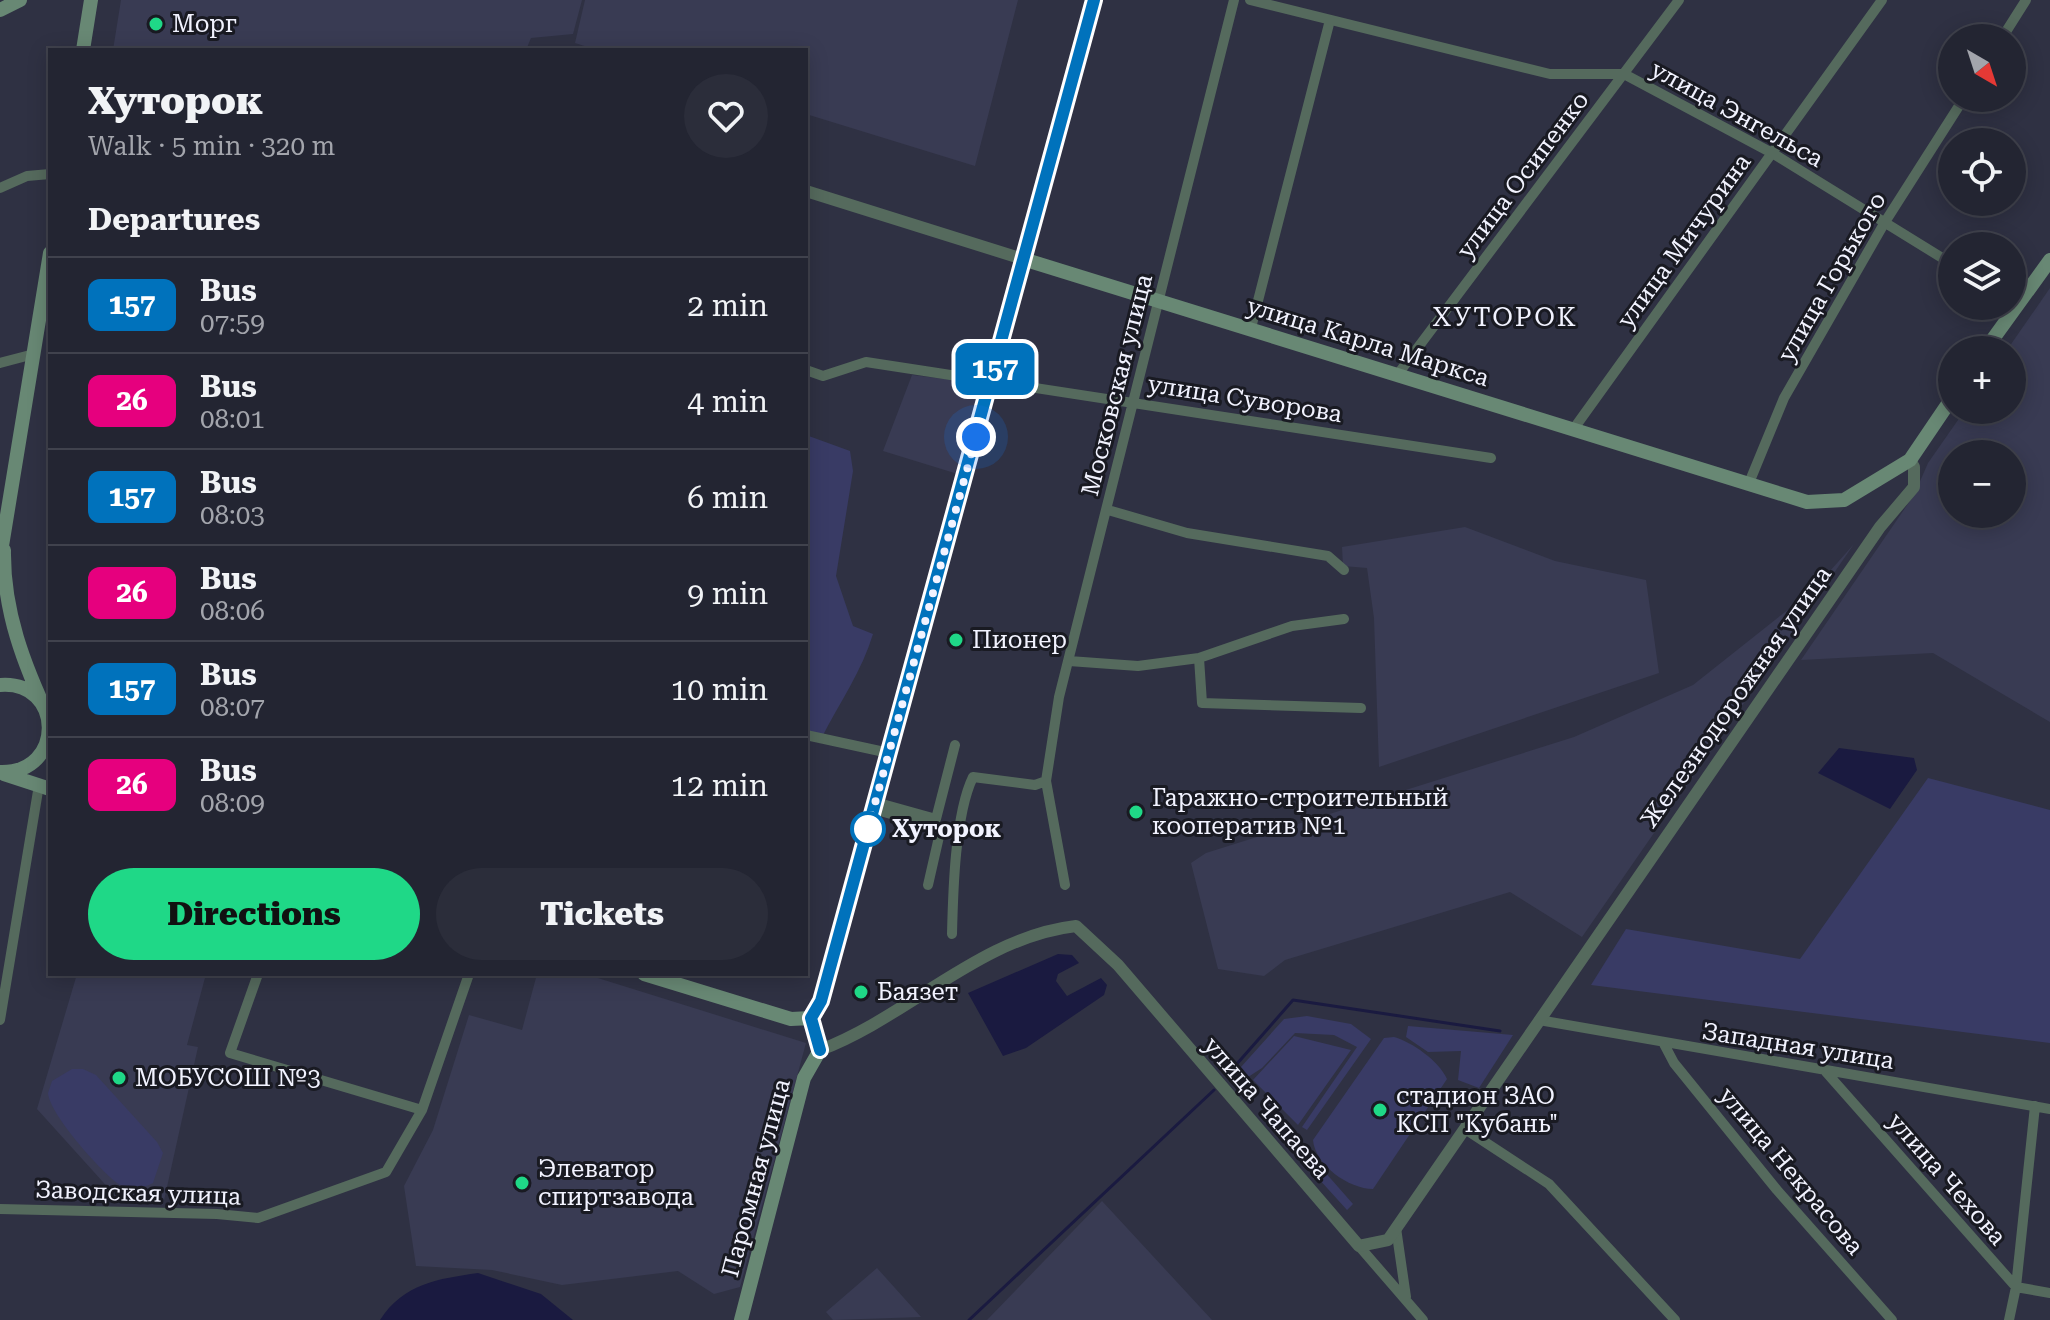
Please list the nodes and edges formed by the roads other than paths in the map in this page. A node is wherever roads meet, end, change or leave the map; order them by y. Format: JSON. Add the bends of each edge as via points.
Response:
{"nodes":[{"id":1,"x":20,"y":0,"type":"edge"},
{"id":2,"x":91,"y":0,"type":"edge"},
{"id":3,"x":1094,"y":0,"type":"edge"},
{"id":4,"x":1234,"y":0,"type":"edge"},
{"id":5,"x":1250,"y":0,"type":"edge"},
{"id":6,"x":1679,"y":0,"type":"edge"},
{"id":7,"x":1882,"y":0,"type":"edge"},
{"id":8,"x":2026,"y":0,"type":"edge"},
{"id":9,"x":0,"y":10,"type":"edge"},
{"id":10,"x":1330,"y":20,"type":"junction"},
{"id":11,"x":2011,"y":24,"type":"edge"},
{"id":12,"x":83,"y":48,"type":"edge"},
{"id":13,"x":1624,"y":74,"type":"junction"},
{"id":14,"x":1955,"y":112,"type":"edge"},
{"id":15,"x":1772,"y":153,"type":"junction"},
{"id":16,"x":48,"y":174,"type":"edge"},
{"id":17,"x":0,"y":188,"type":"edge"},
{"id":18,"x":808,"y":192,"type":"edge"},
{"id":19,"x":1885,"y":222,"type":"junction"},
{"id":20,"x":1938,"y":255,"type":"edge"},
{"id":21,"x":1023,"y":259,"type":"junction"},
{"id":22,"x":2050,"y":260,"type":"edge"},
{"id":23,"x":48,"y":266,"type":"edge"},
{"id":24,"x":2026,"y":289,"type":"edge"},
{"id":25,"x":1158,"y":302,"type":"junction"},
{"id":26,"x":1251,"y":328,"type":"junction"},
{"id":27,"x":34,"y":354,"type":"junction"},
{"id":28,"x":0,"y":363,"type":"edge"},
{"id":29,"x":808,"y":371,"type":"edge"},
{"id":30,"x":1398,"y":374,"type":"junction"},
{"id":31,"x":992,"y":379,"type":"junction"},
{"id":32,"x":1134,"y":402,"type":"junction"},
{"id":33,"x":1938,"y":419,"type":"edge"},
{"id":34,"x":1575,"y":427,"type":"junction"},
{"id":35,"x":1491,"y":458,"type":"dead end"},
{"id":36,"x":1910,"y":460,"type":"junction"},
{"id":37,"x":1749,"y":483,"type":"junction"},
{"id":38,"x":1108,"y":510,"type":"junction"},
{"id":39,"x":3,"y":535,"type":"edge"},
{"id":40,"x":0,"y":558,"type":"edge"},
{"id":41,"x":1344,"y":570,"type":"dead end"},
{"id":42,"x":1344,"y":619,"type":"dead end"},
{"id":43,"x":1199,"y":658,"type":"junction"},
{"id":44,"x":1069,"y":661,"type":"junction"},
{"id":45,"x":0,"y":685,"type":"edge"},
{"id":46,"x":1361,"y":708,"type":"dead end"},
{"id":47,"x":48,"y":715,"type":"edge"},
{"id":48,"x":48,"y":735,"type":"edge"},
{"id":49,"x":808,"y":735,"type":"edge"},
{"id":50,"x":955,"y":745,"type":"dead end"},
{"id":51,"x":889,"y":753,"type":"junction"},
{"id":52,"x":0,"y":772,"type":"edge"},
{"id":53,"x":1046,"y":781,"type":"junction"},
{"id":54,"x":44,"y":787,"type":"edge"},
{"id":55,"x":874,"y":806,"type":"junction"},
{"id":56,"x":928,"y":885,"type":"dead end"},
{"id":57,"x":1065,"y":885,"type":"dead end"},
{"id":58,"x":952,"y":934,"type":"dead end"},
{"id":59,"x":257,"y":976,"type":"edge"},
{"id":60,"x":468,"y":976,"type":"edge"},
{"id":61,"x":651,"y":976,"type":"edge"},
{"id":62,"x":811,"y":1018,"type":"junction"},
{"id":63,"x":0,"y":1020,"type":"edge"},
{"id":64,"x":1539,"y":1020,"type":"junction"},
{"id":65,"x":1664,"y":1044,"type":"junction"},
{"id":66,"x":820,"y":1050,"type":"junction"},
{"id":67,"x":1825,"y":1071,"type":"junction"},
{"id":68,"x":2035,"y":1106,"type":"junction"},
{"id":69,"x":2050,"y":1109,"type":"edge"},
{"id":70,"x":422,"y":1110,"type":"junction"},
{"id":71,"x":1465,"y":1129,"type":"junction"},
{"id":72,"x":0,"y":1209,"type":"edge"},
{"id":73,"x":1396,"y":1228,"type":"junction"},
{"id":74,"x":1359,"y":1246,"type":"junction"},
{"id":75,"x":2016,"y":1287,"type":"junction"},
{"id":76,"x":2050,"y":1293,"type":"edge"},
{"id":77,"x":1406,"y":1298,"type":"junction"},
{"id":78,"x":741,"y":1320,"type":"edge"},
{"id":79,"x":1423,"y":1320,"type":"edge"},
{"id":80,"x":1675,"y":1320,"type":"edge"},
{"id":81,"x":1892,"y":1320,"type":"edge"},
{"id":82,"x":2009,"y":1320,"type":"edge"}],
"edges":[{"from":1,"to":9,"type":"main road"},
{"from":2,"to":12,"type":"main road"},
{"from":3,"to":21,"type":"main road"},
{"from":4,"to":25,"type":"street","name":"Московская улица"},
{"from":5,"to":10,"type":"street","name":"улица Энгельса"},
{"from":6,"to":13,"type":"street","name":"улица Осипенко"},
{"from":7,"to":15,"type":"street","name":"улица Мичурина"},
{"from":8,"to":11,"type":"street"},
{"from":10,"to":13,"type":"street","name":"улица Энгельса","via":[[1550,74]]},
{"from":10,"to":26,"type":"street"},
{"from":13,"to":15,"type":"street","name":"улица Энгельса"},
{"from":13,"to":30,"type":"street","name":"улица Осипенко"},
{"from":14,"to":19,"type":"street","name":"улица Горького"},
{"from":15,"to":19,"type":"street","name":"улица Энгельса"},
{"from":15,"to":34,"type":"street","name":"улица Мичурина"},
{"from":16,"to":17,"type":"street","via":[[27,176]]},
{"from":18,"to":21,"type":"street","name":"улица Карла Маркса"},
{"from":19,"to":20,"type":"street","name":"улица Энгельса"},
{"from":19,"to":37,"type":"street","name":"улица Горького","via":[[1784,398]]},
{"from":21,"to":25,"type":"main road","name":"улица Карла Маркса"},
{"from":21,"to":31,"type":"main road"},
{"from":22,"to":24,"type":"main road"},
{"from":23,"to":27,"type":"main road"},
{"from":25,"to":26,"type":"main road","name":"улица Карла Маркса"},
{"from":25,"to":32,"type":"street","name":"Московская улица"},
{"from":26,"to":30,"type":"main road","name":"улица Карла Маркса"},
{"from":27,"to":28,"type":"street"},
{"from":27,"to":39,"type":"main road"},
{"from":29,"to":31,"type":"street","name":"улица Суворова","via":[[823,376],[866,362]]},
{"from":30,"to":34,"type":"main road","name":"улица Карла Маркса"},
{"from":31,"to":32,"type":"street","name":"улица Суворова"},
{"from":31,"to":51,"type":"main road"},
{"from":32,"to":35,"type":"street","name":"улица Суворова"},
{"from":32,"to":38,"type":"street","name":"Московская улица"},
{"from":33,"to":36,"type":"main road","name":"Железнодорожная улица"},
{"from":34,"to":37,"type":"main road","name":"улица Карла Маркса"},
{"from":36,"to":37,"type":"main road","name":"улица Карла Маркса","via":[[1834,503],[1807,502]]},
{"from":36,"to":64,"type":"street","name":"Железнодорожная улица","via":[[1914,487],[1880,527]]},
{"from":38,"to":41,"type":"street","via":[[1187,533],[1328,556]]},
{"from":38,"to":44,"type":"street","name":"Московская улица"},
{"from":39,"to":40,"type":"main road"},
{"from":39,"to":47,"type":"main road","via":[[9,614]]},
{"from":42,"to":43,"type":"street","via":[[1292,626]]},
{"from":43,"to":44,"type":"street","via":[[1138,666]]},
{"from":43,"to":46,"type":"street","via":[[1202,703]]},
{"from":44,"to":53,"type":"street","name":"Московская улица"},
{"from":45,"to":47,"type":"main road","via":[[33,694]]},
{"from":48,"to":52,"type":"main road","via":[[41,755],[22,769]]},
{"from":49,"to":51,"type":"street"},
{"from":50,"to":55,"type":"street","via":[[936,819]]},
{"from":51,"to":55,"type":"main road"},
{"from":52,"to":54,"type":"main road"},
{"from":53,"to":57,"type":"street","name":"Московская улица"},
{"from":53,"to":58,"type":"street","via":[[1035,785],[973,777],[959,842]]},
{"from":54,"to":63,"type":"street"},
{"from":55,"to":56,"type":"street","via":[[941,828]]},
{"from":55,"to":62,"type":"main road","via":[[821,1001]]},
{"from":59,"to":70,"type":"street","via":[[230,1053]]},
{"from":60,"to":70,"type":"street","name":"Заводская улица"},
{"from":61,"to":62,"type":"main road","via":[[791,1019]]},
{"from":62,"to":66,"type":"main road"},
{"from":64,"to":65,"type":"street","name":"Западная улица"},
{"from":64,"to":71,"type":"street","name":"Железнодорожная улица"},
{"from":65,"to":67,"type":"street","name":"Западная улица"},
{"from":65,"to":81,"type":"street","name":"улица Некрасова","via":[[1777,1190]]},
{"from":66,"to":74,"type":"street","name":"улица Чапаева","via":[[969,966],[1045,930],[1076,926],[1118,965]]},
{"from":66,"to":78,"type":"main road","name":"Паромная улица","via":[[804,1078]]},
{"from":67,"to":68,"type":"street","name":"Западная улица"},
{"from":67,"to":75,"type":"street","name":"улица Чехова"},
{"from":68,"to":69,"type":"street","name":"Западная улица"},
{"from":68,"to":75,"type":"street"},
{"from":70,"to":72,"type":"street","name":"Заводская улица","via":[[386,1172],[258,1218]]},
{"from":71,"to":73,"type":"street","name":"Железнодорожная улица"},
{"from":71,"to":80,"type":"street","via":[[1549,1184]]},
{"from":73,"to":74,"type":"street","via":[[1388,1240]]},
{"from":73,"to":77,"type":"street"},
{"from":74,"to":77,"type":"street","name":"улица Чапаева"},
{"from":75,"to":76,"type":"street"},
{"from":75,"to":82,"type":"street"},
{"from":77,"to":79,"type":"street","name":"улица Чапаева"}]}
